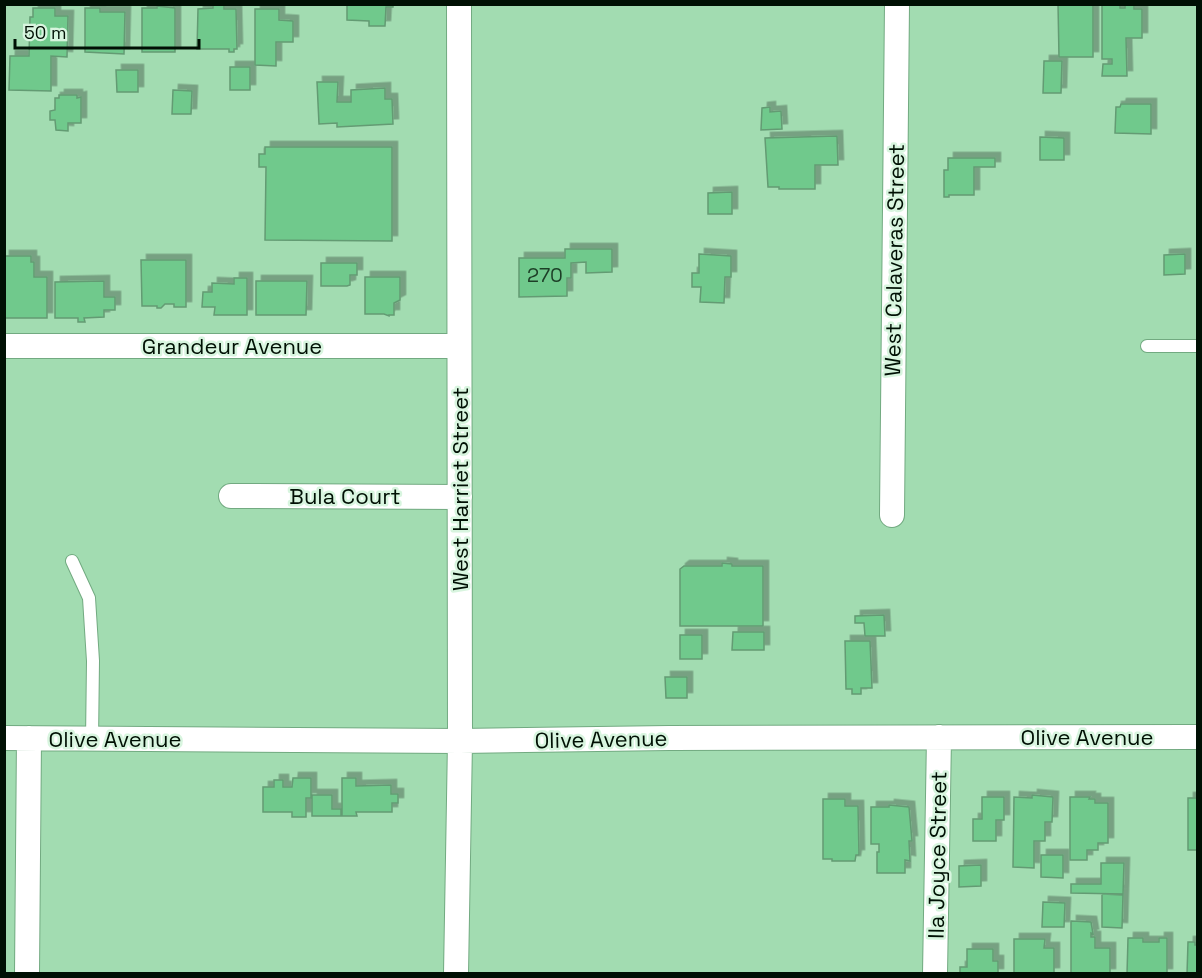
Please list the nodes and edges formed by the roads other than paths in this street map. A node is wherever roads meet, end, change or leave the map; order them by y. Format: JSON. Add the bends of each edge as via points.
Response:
{"nodes":[{"id":1,"x":459,"y":4,"type":"edge"},
{"id":2,"x":897,"y":4,"type":"edge"},
{"id":3,"x":4,"y":346,"type":"edge"},
{"id":4,"x":459,"y":346,"type":"junction"},
{"id":5,"x":1147,"y":346,"type":"dead end"},
{"id":6,"x":1197,"y":346,"type":"edge"},
{"id":7,"x":231,"y":496,"type":"dead end"},
{"id":8,"x":460,"y":497,"type":"junction"},
{"id":9,"x":892,"y":515,"type":"dead end"},
{"id":10,"x":72,"y":561,"type":"dead end"},
{"id":11,"x":939,"y":737,"type":"junction"},
{"id":12,"x":1197,"y":737,"type":"edge"},
{"id":13,"x":4,"y":738,"type":"edge"},
{"id":14,"x":28,"y":738,"type":"junction"},
{"id":15,"x":92,"y":740,"type":"junction"},
{"id":16,"x":460,"y":741,"type":"junction"},
{"id":17,"x":27,"y":974,"type":"edge"},
{"id":18,"x":456,"y":974,"type":"edge"},
{"id":19,"x":935,"y":974,"type":"edge"}],
"edges":[{"from":1,"to":4,"type":"street","name":"West Harriet Street"},
{"from":2,"to":9,"type":"street","name":"West Calaveras Street"},
{"from":3,"to":4,"type":"street","name":"Grandeur Avenue"},
{"from":4,"to":8,"type":"street","name":"West Harriet Street"},
{"from":5,"to":6,"type":"lane"},
{"from":7,"to":8,"type":"street","name":"Bula Court"},
{"from":8,"to":16,"type":"street","name":"West Harriet Street"},
{"from":10,"to":15,"type":"lane","via":[[89,598]]},
{"from":11,"to":12,"type":"street","name":"Olive Avenue"},
{"from":11,"to":16,"type":"street","name":"Olive Avenue"},
{"from":11,"to":19,"type":"street","name":"Ila Joyce Street"},
{"from":13,"to":14,"type":"street","name":"Olive Avenue"},
{"from":14,"to":15,"type":"street","name":"Olive Avenue"},
{"from":14,"to":17,"type":"street"},
{"from":15,"to":16,"type":"street","name":"Olive Avenue"},
{"from":16,"to":18,"type":"street","name":"West Harriet Street"}]}
